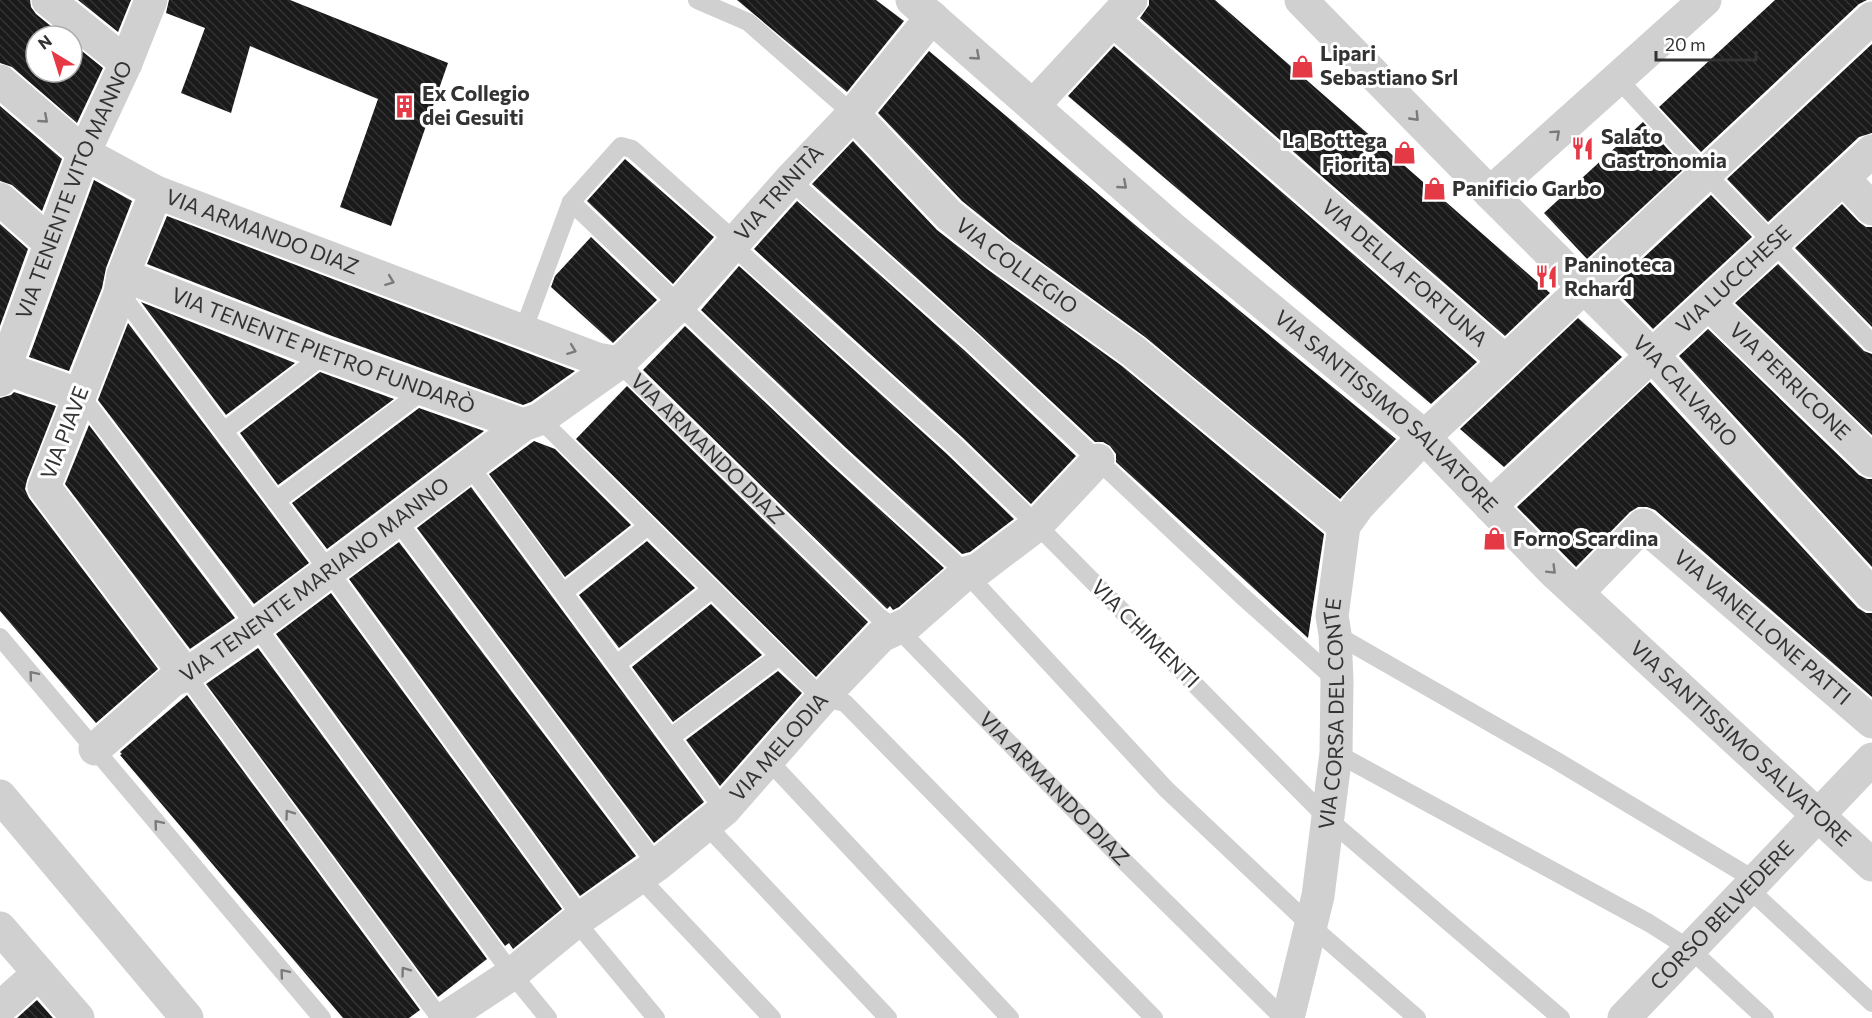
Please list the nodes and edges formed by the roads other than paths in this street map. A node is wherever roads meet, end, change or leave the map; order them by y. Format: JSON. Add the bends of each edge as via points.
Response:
{"nodes":[{"id":1,"x":48,"y":0,"type":"edge"},
{"id":2,"x":151,"y":0,"type":"edge"},
{"id":3,"x":697,"y":0,"type":"edge"},
{"id":4,"x":1301,"y":0,"type":"edge"},
{"id":5,"x":1705,"y":0,"type":"edge"},
{"id":6,"x":922,"y":9,"type":"edge"},
{"id":7,"x":1122,"y":10,"type":"edge"},
{"id":8,"x":1872,"y":18,"type":"edge"},
{"id":9,"x":126,"y":63,"type":"junction"},
{"id":10,"x":1618,"y":79,"type":"junction"},
{"id":11,"x":0,"y":81,"type":"edge"},
{"id":12,"x":1033,"y":106,"type":"junction"},
{"id":13,"x":853,"y":114,"type":"junction"},
{"id":14,"x":1872,"y":151,"type":"edge"},
{"id":15,"x":84,"y":153,"type":"junction"},
{"id":16,"x":1706,"y":174,"type":"junction"},
{"id":17,"x":1843,"y":178,"type":"junction"},
{"id":18,"x":790,"y":180,"type":"junction"},
{"id":19,"x":156,"y":192,"type":"junction"},
{"id":20,"x":1490,"y":193,"type":"junction"},
{"id":21,"x":0,"y":199,"type":"edge"},
{"id":22,"x":571,"y":202,"type":"junction"},
{"id":23,"x":1872,"y":209,"type":"edge"},
{"id":24,"x":50,"y":243,"type":"junction"},
{"id":25,"x":734,"y":243,"type":"junction"},
{"id":26,"x":1773,"y":243,"type":"junction"},
{"id":27,"x":122,"y":284,"type":"junction"},
{"id":28,"x":1585,"y":286,"type":"junction"},
{"id":29,"x":680,"y":304,"type":"junction"},
{"id":30,"x":1708,"y":304,"type":"junction"},
{"id":31,"x":523,"y":331,"type":"junction"},
{"id":32,"x":1872,"y":343,"type":"edge"},
{"id":33,"x":325,"y":354,"type":"junction"},
{"id":34,"x":1653,"y":356,"type":"junction"},
{"id":35,"x":1505,"y":361,"type":"junction"},
{"id":36,"x":619,"y":363,"type":"junction"},
{"id":37,"x":2,"y":374,"type":"edge"},
{"id":38,"x":424,"y":390,"type":"junction"},
{"id":39,"x":80,"y":395,"type":"junction"},
{"id":40,"x":532,"y":422,"type":"junction"},
{"id":41,"x":224,"y":431,"type":"junction"},
{"id":42,"x":1424,"y":437,"type":"junction"},
{"id":43,"x":1098,"y":460,"type":"junction"},
{"id":44,"x":1872,"y":461,"type":"edge"},
{"id":45,"x":469,"y":465,"type":"junction"},
{"id":46,"x":276,"y":501,"type":"junction"},
{"id":47,"x":1490,"y":506,"type":"junction"},
{"id":48,"x":396,"y":519,"type":"junction"},
{"id":49,"x":1037,"y":525,"type":"junction"},
{"id":50,"x":648,"y":526,"type":"junction"},
{"id":51,"x":1344,"y":526,"type":"junction"},
{"id":52,"x":329,"y":572,"type":"junction"},
{"id":53,"x":966,"y":573,"type":"junction"},
{"id":54,"x":712,"y":589,"type":"junction"},
{"id":55,"x":564,"y":592,"type":"junction"},
{"id":56,"x":1577,"y":593,"type":"junction"},
{"id":57,"x":1872,"y":595,"type":"edge"},
{"id":58,"x":256,"y":626,"type":"junction"},
{"id":59,"x":895,"y":629,"type":"junction"},
{"id":60,"x":1335,"y":634,"type":"junction"},
{"id":61,"x":0,"y":637,"type":"edge"},
{"id":62,"x":779,"y":656,"type":"junction"},
{"id":63,"x":617,"y":664,"type":"junction"},
{"id":64,"x":186,"y":675,"type":"junction"},
{"id":65,"x":1337,"y":681,"type":"junction"},
{"id":66,"x":825,"y":698,"type":"junction"},
{"id":67,"x":1872,"y":722,"type":"edge"},
{"id":68,"x":671,"y":737,"type":"junction"},
{"id":69,"x":95,"y":749,"type":"junction"},
{"id":70,"x":1336,"y":753,"type":"junction"},
{"id":71,"x":1872,"y":759,"type":"edge"},
{"id":72,"x":769,"y":761,"type":"junction"},
{"id":73,"x":0,"y":796,"type":"edge"},
{"id":74,"x":1818,"y":816,"type":"junction"},
{"id":75,"x":716,"y":818,"type":"junction"},
{"id":76,"x":1327,"y":818,"type":"junction"},
{"id":77,"x":1872,"y":865,"type":"edge"},
{"id":78,"x":649,"y":871,"type":"junction"},
{"id":79,"x":1751,"y":884,"type":"junction"},
{"id":80,"x":579,"y":919,"type":"junction"},
{"id":81,"x":1310,"y":926,"type":"junction"},
{"id":82,"x":0,"y":928,"type":"edge"},
{"id":83,"x":1690,"y":948,"type":"junction"},
{"id":84,"x":39,"y":973,"type":"junction"},
{"id":85,"x":512,"y":974,"type":"junction"},
{"id":86,"x":1872,"y":1003,"type":"edge"},
{"id":87,"x":0,"y":1008,"type":"edge"},
{"id":88,"x":78,"y":1018,"type":"edge"},
{"id":89,"x":187,"y":1018,"type":"edge"},
{"id":90,"x":322,"y":1018,"type":"edge"},
{"id":91,"x":440,"y":1018,"type":"edge"},
{"id":92,"x":445,"y":1018,"type":"edge"},
{"id":93,"x":548,"y":1018,"type":"edge"},
{"id":94,"x":656,"y":1018,"type":"edge"},
{"id":95,"x":772,"y":1018,"type":"edge"},
{"id":96,"x":888,"y":1018,"type":"edge"},
{"id":97,"x":1010,"y":1018,"type":"edge"},
{"id":98,"x":1154,"y":1018,"type":"edge"},
{"id":99,"x":1285,"y":1018,"type":"edge"},
{"id":100,"x":1417,"y":1018,"type":"edge"},
{"id":101,"x":1560,"y":1018,"type":"edge"},
{"id":102,"x":1624,"y":1018,"type":"edge"},
{"id":103,"x":1765,"y":1018,"type":"edge"}],
"edges":[{"from":1,"to":9,"type":"street"},
{"from":2,"to":9,"type":"street","name":"VIA TENENTE VITO MANNO"},
{"from":3,"to":13,"type":"lane","name":"VIA COLLEGIO","via":[[748,22]]},
{"from":4,"to":20,"type":"street","name":"VIA CALVARIO","one_way":true},
{"from":5,"to":10,"type":"street"},
{"from":6,"to":12,"type":"street","name":"VIA SANTISSIMO SALVATORE","one_way":true},
{"from":6,"to":13,"type":"street","name":"VIA TRINITÀ"},
{"from":7,"to":12,"type":"street"},
{"from":7,"to":35,"type":"street","name":"VIA DELLA FORTUNA"},
{"from":8,"to":16,"type":"street","name":"VIA CORSA DEL CONTE"},
{"from":9,"to":15,"type":"street","name":"VIA TENENTE VITO MANNO"},
{"from":10,"to":16,"type":"lane"},
{"from":20,"to":10,"type":"street","one_way":true},
{"from":11,"to":15,"type":"street","name":"VIA ARMANDO DIAZ","one_way":true},
{"from":12,"to":42,"type":"street","name":"VIA SANTISSIMO SALVATORE","one_way":true,"via":[[1172,228]]},
{"from":13,"to":18,"type":"street","name":"VIA TRINITÀ"},
{"from":13,"to":51,"type":"street","name":"VIA COLLEGIO","via":[[950,215],[1133,351]]},
{"from":14,"to":17,"type":"street","name":"VIA LUCCHESE"},
{"from":15,"to":19,"type":"street","name":"VIA ARMANDO DIAZ"},
{"from":15,"to":24,"type":"street","name":"VIA TENENTE VITO MANNO"},
{"from":16,"to":26,"type":"lane"},
{"from":16,"to":28,"type":"street","name":"VIA CORSA DEL CONTE"},
{"from":17,"to":23,"type":"street"},
{"from":17,"to":26,"type":"street","name":"VIA LUCCHESE"},
{"from":18,"to":25,"type":"street","name":"VIA TRINITÀ"},
{"from":18,"to":43,"type":"lane"},
{"from":19,"to":27,"type":"street","name":"VIA PIAVE"},
{"from":19,"to":31,"type":"street","name":"VIA ARMANDO DIAZ","one_way":true},
{"from":20,"to":28,"type":"street","name":"VIA CALVARIO"},
{"from":21,"to":24,"type":"street"},
{"from":22,"to":25,"type":"lane","name":"VIA CHIMENTI","via":[[621,146],[632,149]]},
{"from":22,"to":29,"type":"lane"},
{"from":22,"to":31,"type":"lane"},
{"from":24,"to":37,"type":"street","name":"VIA TENENTE VITO MANNO"},
{"from":25,"to":29,"type":"street","name":"VIA TRINITÀ"},
{"from":25,"to":49,"type":"lane","name":"VIA CHIMENTI"},
{"from":26,"to":30,"type":"street","name":"VIA LUCCHESE"},
{"from":26,"to":32,"type":"lane"},
{"from":27,"to":33,"type":"street","name":"VIA TENENTE PIETRO FUNDARÒ"},
{"from":27,"to":39,"type":"street","name":"VIA PIAVE"},
{"from":27,"to":41,"type":"lane"},
{"from":28,"to":34,"type":"street","name":"VIA CALVARIO"},
{"from":28,"to":35,"type":"street","name":"VIA CORSA DEL CONTE"},
{"from":29,"to":36,"type":"street","name":"VIA TRINITÀ"},
{"from":29,"to":53,"type":"lane","via":[[837,456]]},
{"from":30,"to":34,"type":"street","name":"VIA LUCCHESE"},
{"from":30,"to":44,"type":"street","name":"VIA PERRICONE"},
{"from":31,"to":36,"type":"street","name":"VIA ARMANDO DIAZ","one_way":true,"via":[[597,359]]},
{"from":33,"to":38,"type":"street","name":"VIA TENENTE PIETRO FUNDARÒ"},
{"from":33,"to":41,"type":"lane"},
{"from":34,"to":47,"type":"street","name":"VIA LUCCHESE"},
{"from":34,"to":57,"type":"street","name":"VIA CALVARIO"},
{"from":35,"to":42,"type":"street","name":"VIA CORSA DEL CONTE"},
{"from":36,"to":40,"type":"street","name":"VIA TENENTE MARIANO MANNO"},
{"from":36,"to":59,"type":"lane","name":"VIA ARMANDO DIAZ"},
{"from":37,"to":39,"type":"street"},
{"from":38,"to":40,"type":"street","name":"VIA TENENTE PIETRO FUNDARÒ"},
{"from":38,"to":46,"type":"lane"},
{"from":39,"to":58,"type":"lane"},
{"from":39,"to":64,"type":"street","name":"VIA PIAVE","via":[[44,487]]},
{"from":40,"to":45,"type":"street","name":"VIA TENENTE MARIANO MANNO"},
{"from":40,"to":50,"type":"lane"},
{"from":41,"to":46,"type":"lane"},
{"from":42,"to":47,"type":"street","name":"VIA SANTISSIMO SALVATORE"},
{"from":42,"to":51,"type":"street","name":"VIA CORSA DEL CONTE"},
{"from":43,"to":49,"type":"street","name":"VIA MELODIA"},
{"from":43,"to":65,"type":"lane"},
{"from":45,"to":48,"type":"street","name":"VIA TENENTE MARIANO MANNO"},
{"from":45,"to":55,"type":"lane"},
{"from":46,"to":52,"type":"lane"},
{"from":47,"to":56,"type":"street","name":"VIA SANTISSIMO SALVATORE","one_way":true},
{"from":48,"to":52,"type":"street","name":"VIA TENENTE MARIANO MANNO"},
{"from":48,"to":78,"type":"lane"},
{"from":49,"to":53,"type":"street","name":"VIA MELODIA","via":[[979,569]]},
{"from":49,"to":76,"type":"lane","name":"VIA CHIMENTI"},
{"from":50,"to":54,"type":"lane"},
{"from":50,"to":55,"type":"lane"},
{"from":51,"to":60,"type":"street","name":"VIA CORSA DEL CONTE","via":[[1332,616]]},
{"from":52,"to":58,"type":"street","name":"VIA TENENTE MARIANO MANNO"},
{"from":52,"to":80,"type":"lane","via":[[575,908]]},
{"from":53,"to":59,"type":"street","name":"VIA MELODIA","via":[[909,623]]},
{"from":53,"to":81,"type":"lane","via":[[1166,789]]},
{"from":54,"to":62,"type":"lane"},
{"from":54,"to":63,"type":"lane"},
{"from":55,"to":63,"type":"lane"},
{"from":56,"to":67,"type":"street","name":"VIA VANELLONE PATTI","via":[[1643,525]]},
{"from":56,"to":74,"type":"street","name":"VIA SANTISSIMO SALVATORE"},
{"from":58,"to":64,"type":"street","name":"VIA TENENTE MARIANO MANNO"},
{"from":58,"to":85,"type":"lane"},
{"from":59,"to":66,"type":"street","name":"VIA MELODIA","via":[[881,636]]},
{"from":59,"to":99,"type":"lane","name":"VIA ARMANDO DIAZ"},
{"from":60,"to":65,"type":"street","name":"VIA CORSA DEL CONTE"},
{"from":60,"to":79,"type":"lane","via":[[1557,761]]},
{"from":69,"to":61,"type":"lane","one_way":true},
{"from":62,"to":66,"type":"lane"},
{"from":62,"to":68,"type":"lane"},
{"from":63,"to":68,"type":"lane"},
{"from":64,"to":69,"type":"street","name":"VIA TENENTE MARIANO MANNO","via":[[173,680]]},
{"from":91,"to":64,"type":"lane","one_way":true},
{"from":65,"to":70,"type":"street","name":"VIA CORSA DEL CONTE"},
{"from":66,"to":72,"type":"street","name":"VIA MELODIA"},
{"from":66,"to":98,"type":"lane","via":[[845,703]]},
{"from":68,"to":75,"type":"lane"},
{"from":90,"to":69,"type":"lane","one_way":true},
{"from":70,"to":76,"type":"street","name":"VIA CORSA DEL CONTE"},
{"from":70,"to":83,"type":"lane"},
{"from":71,"to":74,"type":"street","name":"CORSO BELVEDERE"},
{"from":72,"to":75,"type":"street","name":"VIA MELODIA"},
{"from":72,"to":97,"type":"lane"},
{"from":73,"to":89,"type":"street"},
{"from":74,"to":77,"type":"street","name":"VIA SANTISSIMO SALVATORE"},
{"from":74,"to":79,"type":"street","name":"CORSO BELVEDERE"},
{"from":75,"to":78,"type":"street","name":"VIA MELODIA"},
{"from":75,"to":96,"type":"lane"},
{"from":76,"to":81,"type":"street","name":"VIA CORSA DEL CONTE"},
{"from":76,"to":101,"type":"lane","name":"VIA CHIMENTI"},
{"from":78,"to":80,"type":"street","name":"VIA MELODIA"},
{"from":78,"to":95,"type":"lane"},
{"from":79,"to":83,"type":"street","name":"CORSO BELVEDERE"},
{"from":79,"to":86,"type":"lane"},
{"from":80,"to":85,"type":"street","name":"VIA MELODIA"},
{"from":80,"to":94,"type":"lane","via":[[583,930]]},
{"from":81,"to":99,"type":"street","name":"VIA CORSA DEL CONTE"},
{"from":81,"to":100,"type":"lane"},
{"from":82,"to":84,"type":"street"},
{"from":83,"to":102,"type":"street","name":"CORSO BELVEDERE"},
{"from":83,"to":103,"type":"lane"},
{"from":84,"to":87,"type":"street"},
{"from":84,"to":88,"type":"street"},
{"from":85,"to":92,"type":"street","name":"VIA MELODIA"},
{"from":85,"to":93,"type":"lane"}]}
